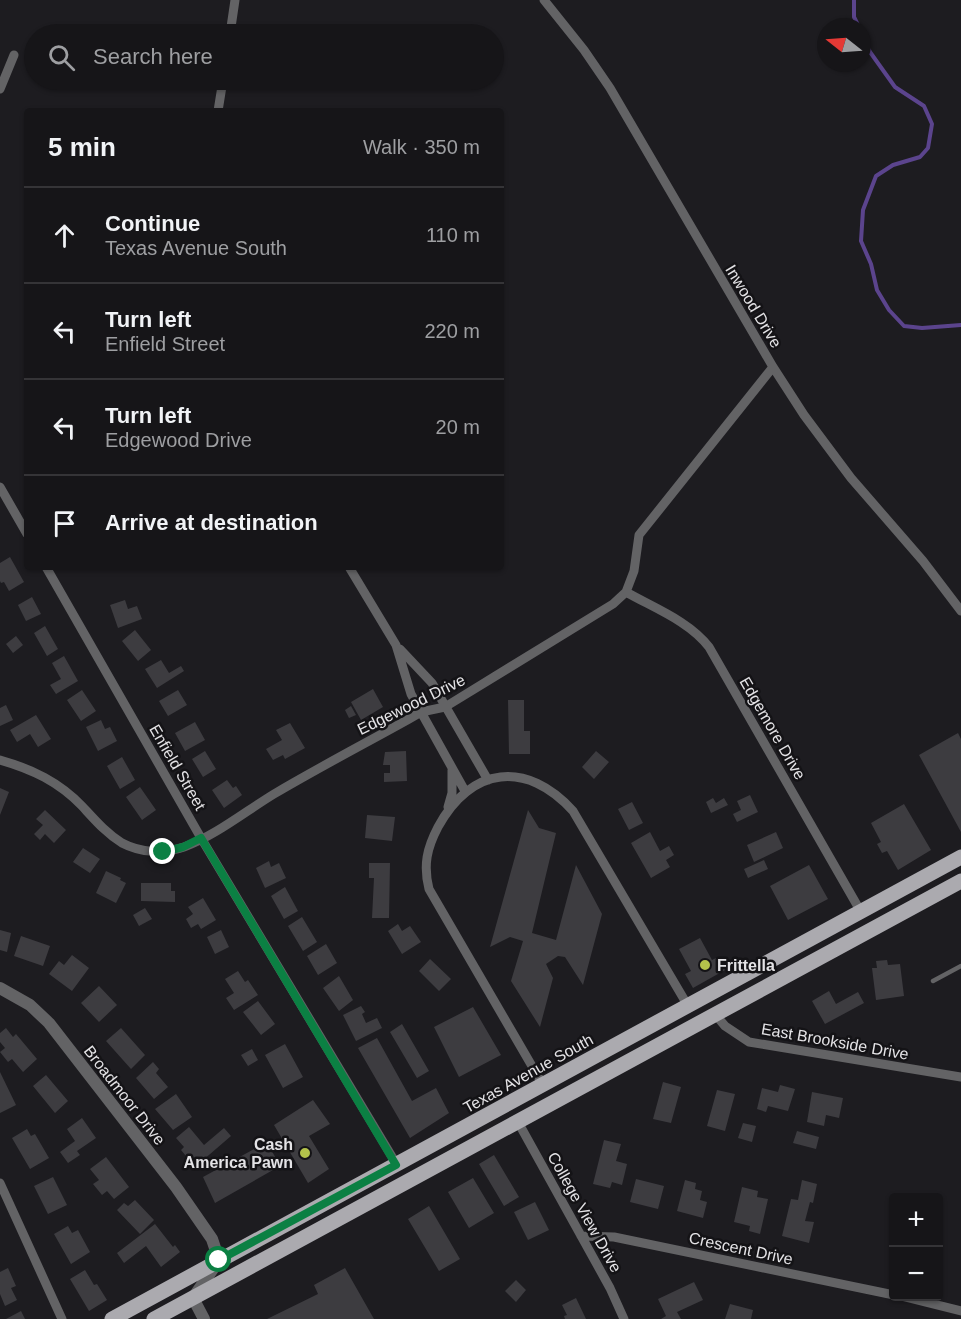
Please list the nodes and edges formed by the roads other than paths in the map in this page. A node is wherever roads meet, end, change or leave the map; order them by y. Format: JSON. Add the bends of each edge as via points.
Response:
{"nodes":[{"id":1,"x":235,"y":0,"type":"edge"},
{"id":2,"x":544,"y":0,"type":"edge"},
{"id":3,"x":231,"y":24,"type":"edge"},
{"id":4,"x":14,"y":55,"type":"dead end"},
{"id":5,"x":0,"y":89,"type":"edge"},
{"id":6,"x":221,"y":90,"type":"edge"},
{"id":7,"x":218,"y":108,"type":"edge"},
{"id":8,"x":773,"y":367,"type":"junction"},
{"id":9,"x":0,"y":487,"type":"edge"},
{"id":10,"x":24,"y":529,"type":"edge"},
{"id":11,"x":48,"y":570,"type":"edge"},
{"id":12,"x":351,"y":570,"type":"edge"},
{"id":13,"x":626,"y":592,"type":"junction"},
{"id":14,"x":961,"y":611,"type":"edge"},
{"id":15,"x":396,"y":645,"type":"junction"},
{"id":16,"x":445,"y":707,"type":"junction"},
{"id":17,"x":421,"y":712,"type":"junction"},
{"id":18,"x":0,"y":760,"type":"edge"},
{"id":19,"x":452,"y":768,"type":"junction"},
{"id":20,"x":488,"y":780,"type":"junction"},
{"id":21,"x":465,"y":791,"type":"junction"},
{"id":22,"x":448,"y":809,"type":"junction"},
{"id":23,"x":201,"y":838,"type":"junction"},
{"id":24,"x":961,"y":857,"type":"edge"},
{"id":25,"x":961,"y":869,"type":"edge"},
{"id":26,"x":961,"y":881,"type":"edge"},
{"id":27,"x":940,"y":892,"type":"junction"},
{"id":28,"x":861,"y":912,"type":"junction"},
{"id":29,"x":961,"y":966,"type":"edge"},
{"id":30,"x":933,"y":981,"type":"dead end"},
{"id":31,"x":0,"y":988,"type":"edge"},
{"id":32,"x":688,"y":1006,"type":"junction"},
{"id":33,"x":715,"y":1014,"type":"junction"},
{"id":34,"x":961,"y":1077,"type":"edge"},
{"id":35,"x":589,"y":1083,"type":"junction"},
{"id":36,"x":543,"y":1085,"type":"junction"},
{"id":37,"x":518,"y":1122,"type":"junction"},
{"id":38,"x":396,"y":1165,"type":"junction"},
{"id":39,"x":0,"y":1184,"type":"edge"},
{"id":40,"x":581,"y":1236,"type":"junction"},
{"id":41,"x":219,"y":1260,"type":"junction"},
{"id":42,"x":889,"y":1294,"type":"edge"},
{"id":43,"x":193,"y":1298,"type":"junction"},
{"id":44,"x":921,"y":1301,"type":"edge"},
{"id":45,"x":961,"y":1311,"type":"edge"},
{"id":46,"x":62,"y":1319,"type":"edge"},
{"id":47,"x":112,"y":1319,"type":"edge"},
{"id":48,"x":154,"y":1319,"type":"edge"},
{"id":49,"x":204,"y":1319,"type":"edge"},
{"id":50,"x":624,"y":1319,"type":"edge"}],
"edges":[{"from":1,"to":3,"type":"street"},
{"from":2,"to":8,"type":"street","name":"Inwood Drive","via":[[610,88]]},
{"from":4,"to":5,"type":"street"},
{"from":6,"to":7,"type":"street"},
{"from":8,"to":13,"type":"street","via":[[639,535],[634,571]]},
{"from":8,"to":14,"type":"street","name":"Inwood Drive","via":[[851,478]]},
{"from":9,"to":10,"type":"street"},
{"from":11,"to":23,"type":"street","name":"Enfield Street"},
{"from":12,"to":15,"type":"street"},
{"from":13,"to":16,"type":"street","name":"Edgewood Drive","via":[[613,604]]},
{"from":13,"to":28,"type":"street","name":"Edgemore Drive","via":[[690,627],[709,647]]},
{"from":15,"to":16,"type":"street","via":[[423,672]]},
{"from":15,"to":17,"type":"street","via":[[411,694]]},
{"from":16,"to":17,"type":"street","name":"Edgewood Drive"},
{"from":16,"to":20,"type":"street"},
{"from":17,"to":19,"type":"street"},
{"from":17,"to":23,"type":"street","name":"Edgewood Drive"},
{"from":18,"to":23,"type":"street","name":"Edgewood Drive","via":[[48,778],[106,833],[140,850],[163,852]]},
{"from":19,"to":21,"type":"street"},
{"from":19,"to":22,"type":"street"},
{"from":20,"to":21,"type":"street"},
{"from":20,"to":32,"type":"street","via":[[512,775],[527,779],[564,801]]},
{"from":21,"to":22,"type":"street"},
{"from":22,"to":36,"type":"street","via":[[429,844],[425,874],[429,889]]},
{"from":23,"to":38,"type":"street","name":"Enfield Street"},
{"from":24,"to":28,"type":"main road","name":"Texas Avenue South"},
{"from":25,"to":27,"type":"main road"},
{"from":26,"to":27,"type":"main road"},
{"from":27,"to":33,"type":"main road"},
{"from":28,"to":32,"type":"main road","name":"Texas Avenue South"},
{"from":29,"to":30,"type":"lane"},
{"from":31,"to":41,"type":"street","name":"Broadmoor Drive","via":[[30,1005],[49,1023],[182,1195],[212,1239]]},
{"from":32,"to":35,"type":"main road","via":[[686,1019],[597,1067]]},
{"from":32,"to":36,"type":"main road","name":"Texas Avenue South"},
{"from":33,"to":34,"type":"street","name":"East Brookside Drive","via":[[749,1042]]},
{"from":33,"to":35,"type":"main road"},
{"from":35,"to":37,"type":"main road"},
{"from":36,"to":38,"type":"main road","name":"Texas Avenue South"},
{"from":37,"to":40,"type":"street","name":"College View Drive"},
{"from":37,"to":43,"type":"main road"},
{"from":38,"to":41,"type":"main road","name":"Texas Avenue South"},
{"from":39,"to":46,"type":"street"},
{"from":40,"to":42,"type":"street","name":"Crescent Drive","via":[[614,1237]]},
{"from":40,"to":50,"type":"street","name":"College View Drive"},
{"from":41,"to":43,"type":"street"},
{"from":41,"to":47,"type":"main road","name":"Texas Avenue South"},
{"from":43,"to":48,"type":"main road"},
{"from":43,"to":49,"type":"street"},
{"from":44,"to":45,"type":"street"}]}
